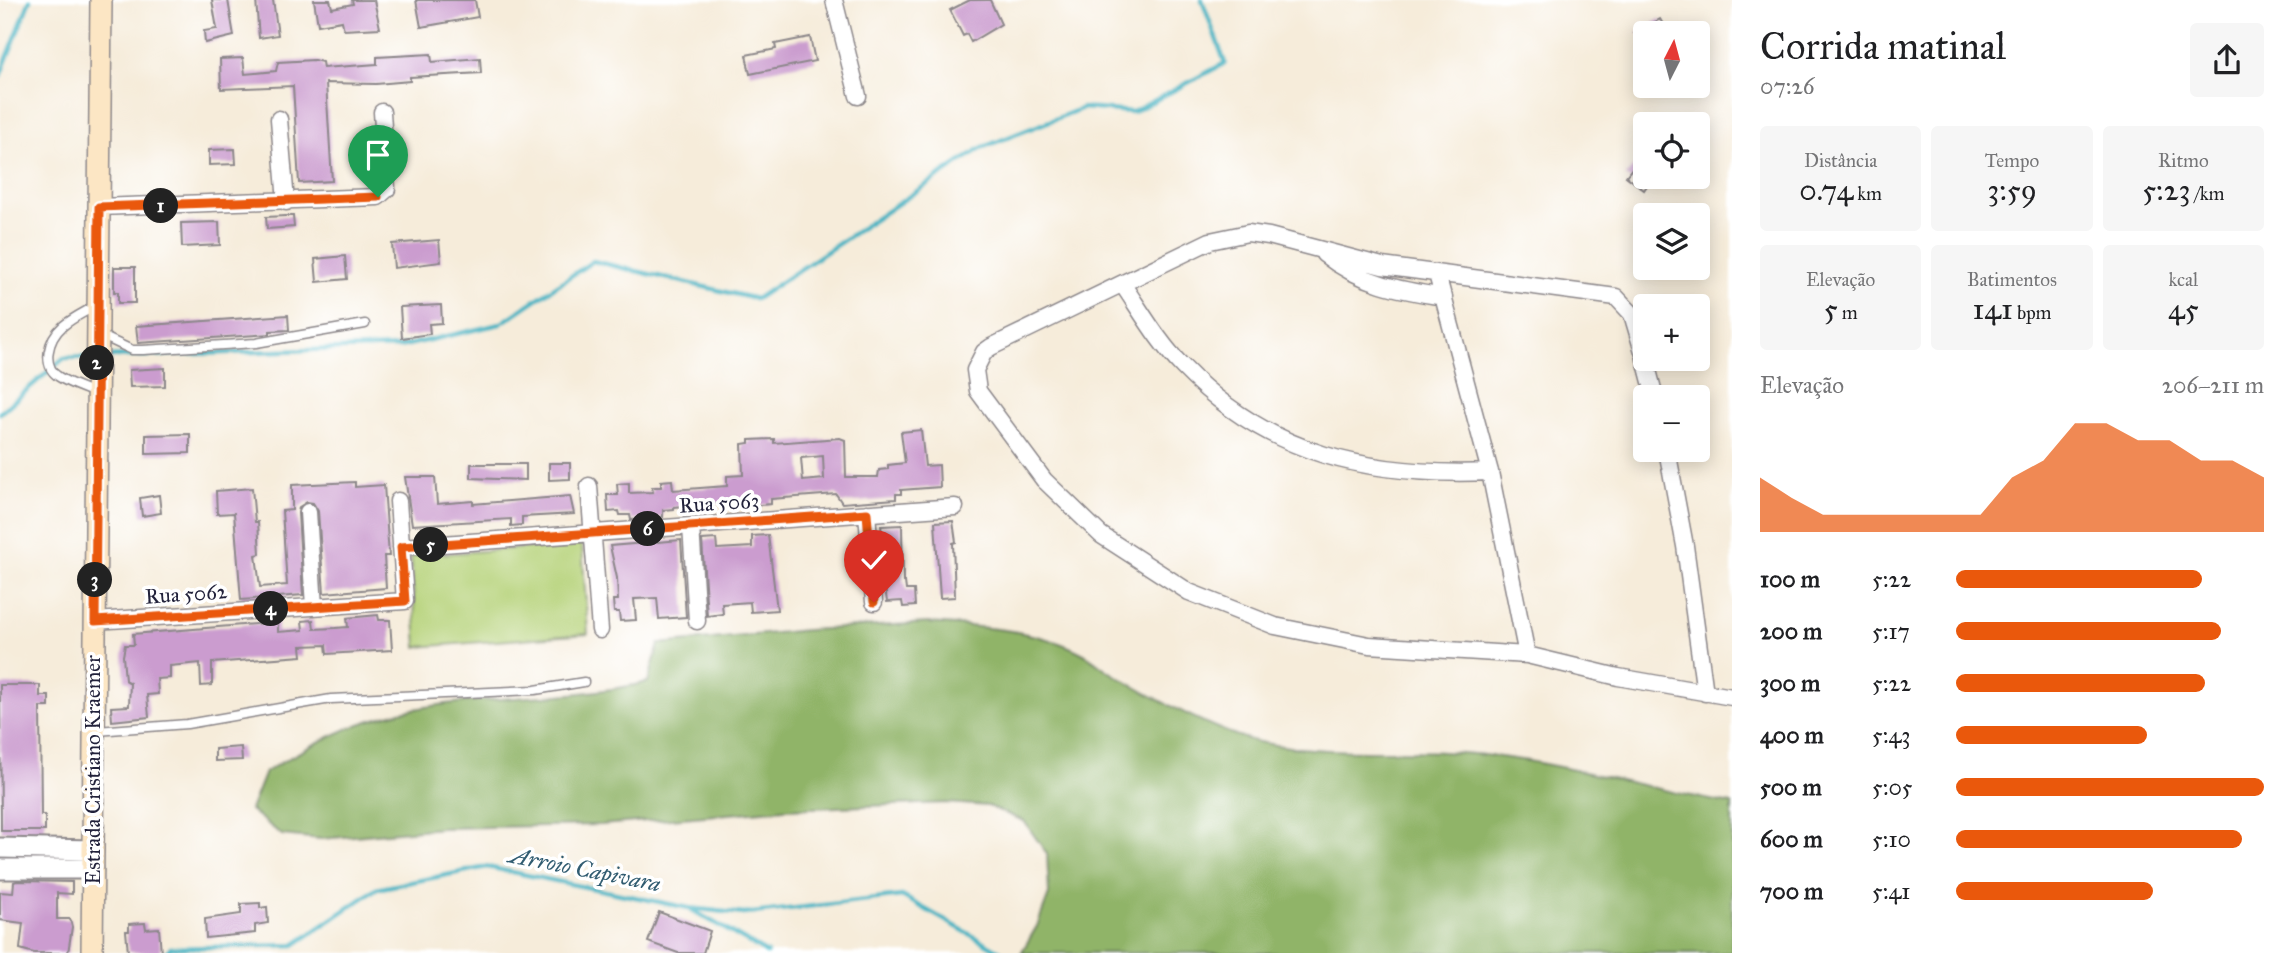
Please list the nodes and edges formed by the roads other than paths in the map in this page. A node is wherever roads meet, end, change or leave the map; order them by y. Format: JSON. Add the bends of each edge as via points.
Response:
{"nodes":[{"id":1,"x":101,"y":0,"type":"edge"},
{"id":2,"x":834,"y":0,"type":"edge"},
{"id":3,"x":858,"y":96,"type":"dead end"},
{"id":4,"x":382,"y":112,"type":"dead end"},
{"id":5,"x":279,"y":119,"type":"dead end"},
{"id":6,"x":286,"y":202,"type":"junction"},
{"id":7,"x":99,"y":207,"type":"junction"},
{"id":8,"x":1319,"y":250,"type":"junction"},
{"id":9,"x":1437,"y":274,"type":"junction"},
{"id":10,"x":1123,"y":285,"type":"junction"},
{"id":11,"x":1444,"y":298,"type":"junction"},
{"id":12,"x":98,"y":304,"type":"junction"},
{"id":13,"x":1633,"y":317,"type":"edge"},
{"id":14,"x":365,"y":324,"type":"dead end"},
{"id":15,"x":98,"y":339,"type":"junction"},
{"id":16,"x":97,"y":394,"type":"junction"},
{"id":17,"x":1669,"y":462,"type":"edge"},
{"id":18,"x":1490,"y":472,"type":"junction"},
{"id":19,"x":589,"y":486,"type":"dead end"},
{"id":20,"x":398,"y":501,"type":"dead end"},
{"id":21,"x":955,"y":507,"type":"dead end"},
{"id":22,"x":307,"y":512,"type":"dead end"},
{"id":23,"x":867,"y":513,"type":"junction"},
{"id":24,"x":691,"y":526,"type":"junction"},
{"id":25,"x":593,"y":533,"type":"junction"},
{"id":26,"x":401,"y":547,"type":"junction"},
{"id":27,"x":874,"y":602,"type":"dead end"},
{"id":28,"x":314,"y":607,"type":"junction"},
{"id":29,"x":95,"y":621,"type":"junction"},
{"id":30,"x":698,"y":621,"type":"dead end"},
{"id":31,"x":600,"y":631,"type":"dead end"},
{"id":32,"x":1527,"y":655,"type":"junction"},
{"id":33,"x":584,"y":682,"type":"dead end"},
{"id":34,"x":1705,"y":693,"type":"junction"},
{"id":35,"x":1732,"y":698,"type":"edge"},
{"id":36,"x":94,"y":731,"type":"junction"},
{"id":37,"x":0,"y":848,"type":"edge"},
{"id":38,"x":93,"y":859,"type":"junction"},
{"id":39,"x":0,"y":869,"type":"edge"},
{"id":40,"x":92,"y":953,"type":"edge"}],
"edges":[{"from":1,"to":7,"type":"main road","name":"Estrada Cristiano Kraemer"},
{"from":2,"to":3,"type":"street"},
{"from":4,"to":6,"type":"street","via":[[387,189],[383,195]]},
{"from":5,"to":6,"type":"street"},
{"from":6,"to":7,"type":"street"},
{"from":7,"to":12,"type":"main road","name":"Estrada Cristiano Kraemer"},
{"from":8,"to":9,"type":"street"},
{"from":8,"to":10,"type":"street","via":[[1269,236],[1230,235]]},
{"from":8,"to":11,"type":"street","via":[[1348,273],[1367,281]]},
{"from":9,"to":11,"type":"street"},
{"from":9,"to":13,"type":"street","via":[[1616,297]]},
{"from":10,"to":18,"type":"street","via":[[1181,365],[1230,408],[1271,432],[1320,454],[1381,470]]},
{"from":10,"to":32,"type":"street","via":[[991,346],[975,370],[983,399],[1036,470],[1101,535],[1189,592],[1275,626],[1370,645]]},
{"from":11,"to":18,"type":"street"},
{"from":12,"to":15,"type":"main road","name":"Estrada Cristiano Kraemer"},
{"from":12,"to":16,"type":"lane","via":[[62,326],[52,339],[48,356],[48,365],[57,376]]},
{"from":14,"to":15,"type":"lane","via":[[256,343],[143,350]]},
{"from":15,"to":16,"type":"main road","name":"Estrada Cristiano Kraemer"},
{"from":16,"to":29,"type":"main road","name":"Estrada Cristiano Kraemer"},
{"from":17,"to":34,"type":"street"},
{"from":18,"to":32,"type":"street"},
{"from":19,"to":25,"type":"street"},
{"from":20,"to":26,"type":"street"},
{"from":21,"to":23,"type":"street","name":"Rua 5063"},
{"from":22,"to":28,"type":"street"},
{"from":23,"to":24,"type":"street","name":"Rua 5063"},
{"from":23,"to":27,"type":"street"},
{"from":24,"to":25,"type":"street","name":"Rua 5063"},
{"from":24,"to":30,"type":"street"},
{"from":25,"to":26,"type":"street","name":"Rua 5063"},
{"from":25,"to":31,"type":"street"},
{"from":26,"to":28,"type":"street","name":"Rua 5062","via":[[405,601]]},
{"from":28,"to":29,"type":"street","name":"Rua 5062"},
{"from":29,"to":36,"type":"main road","name":"Estrada Cristiano Kraemer"},
{"from":32,"to":34,"type":"street"},
{"from":33,"to":36,"type":"lane","via":[[535,690],[331,699],[187,724]]},
{"from":34,"to":35,"type":"street"},
{"from":36,"to":38,"type":"main road","name":"Estrada Cristiano Kraemer"},
{"from":37,"to":38,"type":"street"},
{"from":38,"to":39,"type":"street"},
{"from":38,"to":40,"type":"main road","name":"Estrada Cristiano Kraemer"}]}
